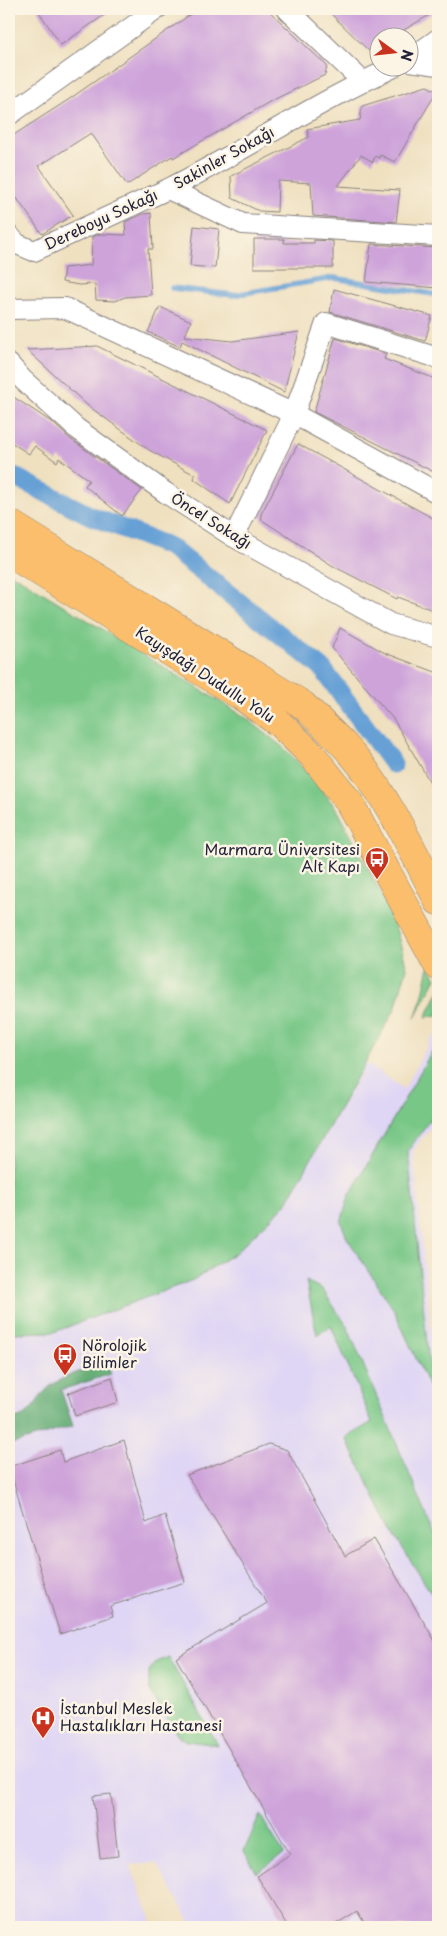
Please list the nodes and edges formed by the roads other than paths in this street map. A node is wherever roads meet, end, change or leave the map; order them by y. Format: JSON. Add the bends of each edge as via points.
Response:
{"nodes":[{"id":1,"x":157,"y":9,"type":"edge"},
{"id":2,"x":288,"y":9,"type":"edge"},
{"id":3,"x":438,"y":39,"type":"edge"},
{"id":4,"x":420,"y":52,"type":"edge"},
{"id":5,"x":420,"y":62,"type":"edge"},
{"id":6,"x":438,"y":65,"type":"edge"},
{"id":7,"x":370,"y":78,"type":"edge"},
{"id":8,"x":362,"y":81,"type":"junction"},
{"id":9,"x":9,"y":115,"type":"edge"},
{"id":10,"x":168,"y":188,"type":"junction"},
{"id":11,"x":9,"y":235,"type":"edge"},
{"id":12,"x":438,"y":236,"type":"edge"},
{"id":13,"x":9,"y":309,"type":"edge"},
{"id":14,"x":438,"y":358,"type":"edge"},
{"id":15,"x":9,"y":364,"type":"edge"},
{"id":16,"x":294,"y":414,"type":"junction"},
{"id":17,"x":438,"y":494,"type":"edge"},
{"id":18,"x":9,"y":523,"type":"edge"},
{"id":19,"x":234,"y":537,"type":"junction"},
{"id":20,"x":9,"y":553,"type":"edge"},
{"id":21,"x":438,"y":637,"type":"edge"},
{"id":22,"x":438,"y":901,"type":"edge"},
{"id":23,"x":438,"y":966,"type":"edge"}],
"edges":[{"from":1,"to":9,"type":"street"},
{"from":2,"to":8,"type":"street"},
{"from":3,"to":4,"type":"street"},
{"from":5,"to":6,"type":"street"},
{"from":7,"to":8,"type":"street","name":"Sakinler Sokağı"},
{"from":8,"to":10,"type":"street","name":"Sakinler Sokağı"},
{"from":10,"to":11,"type":"street","name":"Dereboyu Sokağı","via":[[34,251],[17,244]]},
{"from":10,"to":12,"type":"street","name":"Sakinler Sokağı","via":[[243,224]]},
{"from":13,"to":16,"type":"street","via":[[65,308]]},
{"from":14,"to":16,"type":"street","via":[[326,323]]},
{"from":15,"to":19,"type":"street","name":"Öncel Sokağı","via":[[76,428]]},
{"from":16,"to":17,"type":"street"},
{"from":16,"to":19,"type":"street"},
{"from":18,"to":22,"type":"main road","name":"Kayışdağı Dudullu Yolu","via":[[303,705],[343,743],[371,778],[409,841]]},
{"from":19,"to":21,"type":"street","name":"Öncel Sokağı","via":[[391,624]]},
{"from":20,"to":23,"type":"main road","name":"Kayışdağı Dudullu Yolu","via":[[241,696],[280,724],[313,756],[349,802]]}]}
